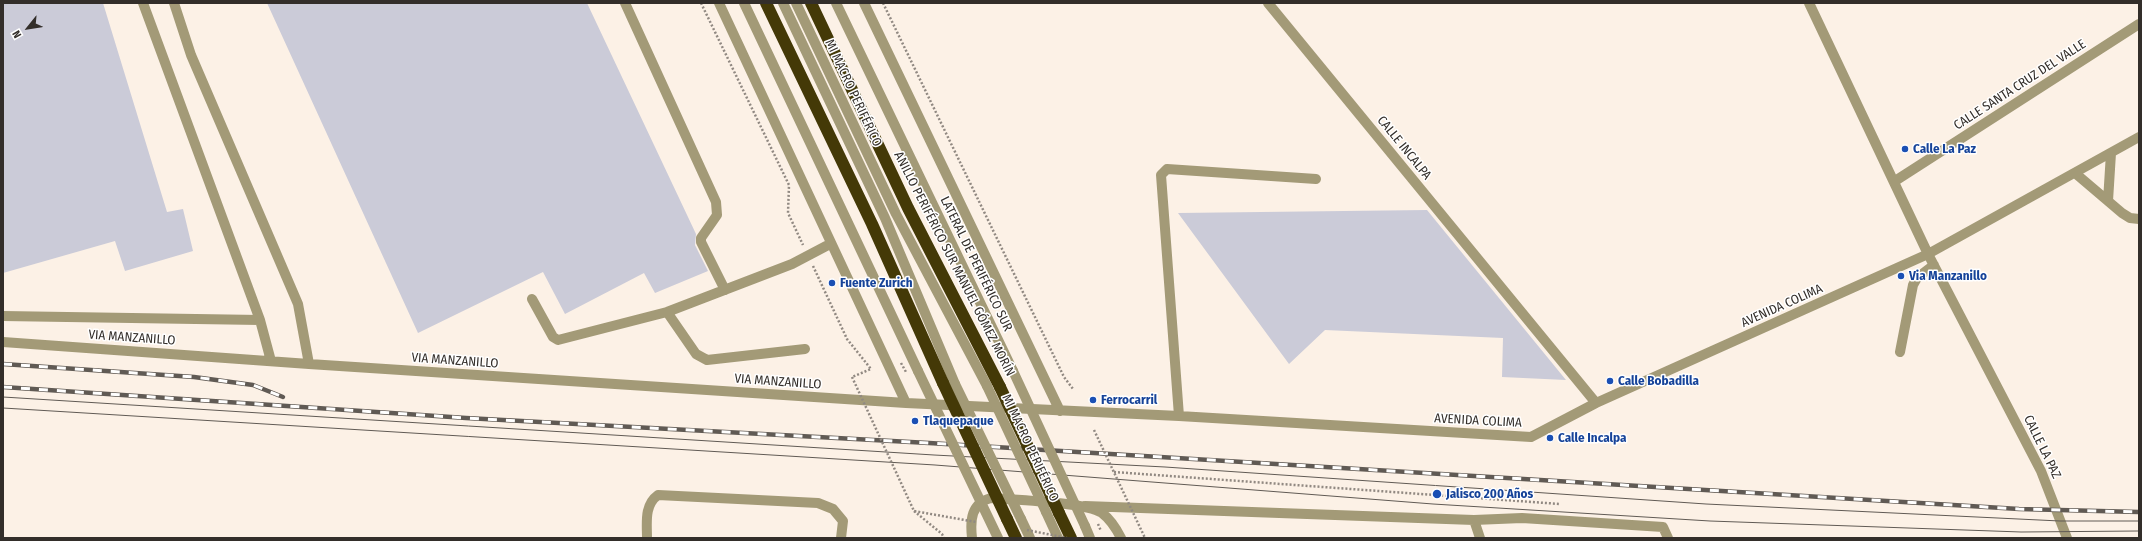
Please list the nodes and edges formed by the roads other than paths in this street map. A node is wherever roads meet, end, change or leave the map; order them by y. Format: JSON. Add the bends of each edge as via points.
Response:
{"nodes":[{"id":1,"x":143,"y":3,"type":"edge"},
{"id":2,"x":174,"y":3,"type":"edge"},
{"id":3,"x":626,"y":3,"type":"edge"},
{"id":4,"x":719,"y":3,"type":"edge"},
{"id":5,"x":744,"y":3,"type":"edge"},
{"id":6,"x":766,"y":3,"type":"edge"},
{"id":7,"x":783,"y":3,"type":"edge"},
{"id":8,"x":796,"y":3,"type":"edge"},
{"id":9,"x":811,"y":3,"type":"edge"},
{"id":10,"x":836,"y":3,"type":"edge"},
{"id":11,"x":864,"y":3,"type":"edge"},
{"id":12,"x":1268,"y":3,"type":"edge"},
{"id":13,"x":1809,"y":3,"type":"edge"},
{"id":14,"x":2139,"y":24,"type":"edge"},
{"id":15,"x":2139,"y":138,"type":"edge"},
{"id":16,"x":2112,"y":153,"type":"junction"},
{"id":17,"x":2075,"y":172,"type":"junction"},
{"id":18,"x":1316,"y":179,"type":"dead end"},
{"id":19,"x":1895,"y":181,"type":"junction"},
{"id":20,"x":2108,"y":201,"type":"junction"},
{"id":21,"x":2139,"y":219,"type":"edge"},
{"id":22,"x":830,"y":244,"type":"junction"},
{"id":23,"x":1928,"y":254,"type":"junction"},
{"id":24,"x":1934,"y":265,"type":"junction"},
{"id":25,"x":725,"y":290,"type":"junction"},
{"id":26,"x":532,"y":299,"type":"dead end"},
{"id":27,"x":667,"y":312,"type":"junction"},
{"id":28,"x":3,"y":316,"type":"edge"},
{"id":29,"x":260,"y":320,"type":"junction"},
{"id":30,"x":3,"y":342,"type":"edge"},
{"id":31,"x":805,"y":349,"type":"dead end"},
{"id":32,"x":1900,"y":352,"type":"dead end"},
{"id":33,"x":271,"y":362,"type":"junction"},
{"id":34,"x":309,"y":364,"type":"junction"},
{"id":35,"x":906,"y":403,"type":"junction"},
{"id":36,"x":1596,"y":403,"type":"junction"},
{"id":37,"x":1060,"y":411,"type":"junction"},
{"id":38,"x":1179,"y":416,"type":"junction"},
{"id":39,"x":1085,"y":506,"type":"junction"},
{"id":40,"x":1474,"y":520,"type":"junction"},
{"id":41,"x":647,"y":538,"type":"edge"},
{"id":42,"x":841,"y":538,"type":"edge"},
{"id":43,"x":972,"y":538,"type":"edge"},
{"id":44,"x":998,"y":538,"type":"edge"},
{"id":45,"x":1016,"y":538,"type":"edge"},
{"id":46,"x":1030,"y":538,"type":"edge"},
{"id":47,"x":1058,"y":538,"type":"edge"},
{"id":48,"x":1071,"y":538,"type":"edge"},
{"id":49,"x":1090,"y":538,"type":"edge"},
{"id":50,"x":1121,"y":538,"type":"edge"},
{"id":51,"x":1480,"y":538,"type":"edge"},
{"id":52,"x":1668,"y":538,"type":"edge"},
{"id":53,"x":2067,"y":538,"type":"edge"}],
"edges":[{"from":1,"to":29,"type":"street"},
{"from":2,"to":34,"type":"street","via":[[191,55],[298,304]]},
{"from":3,"to":25,"type":"street","via":[[716,202],[717,215],[701,238],[701,242]]},
{"from":4,"to":22,"type":"street"},
{"from":5,"to":44,"type":"street","bridge":true},
{"from":6,"to":45,"type":"highway","bridge":true,"via":[[872,224]]},
{"from":7,"to":46,"type":"street","name":"MI MACRO PERIFÉRICO","bridge":true,"via":[[885,218],[955,384]]},
{"from":8,"to":47,"type":"street","name":"MI MACRO PERIFÉRICO","bridge":true,"via":[[896,214],[987,386]]},
{"from":9,"to":48,"type":"highway","name":"ANILLO PERIFÉRICO SUR MANUEL GÓMEZ MORÍN","bridge":true,"via":[[908,208],[1000,387]]},
{"from":10,"to":49,"type":"street","name":"LATERAL DE PERIFÉRICO SUR","bridge":true,"via":[[1013,371]]},
{"from":11,"to":37,"type":"street"},
{"from":12,"to":36,"type":"street","name":"CALLE INCALPA"},
{"from":13,"to":19,"type":"street","name":"CALLE LA PAZ"},
{"from":14,"to":19,"type":"street","name":"CALLE SANTA CRUZ DEL VALLE"},
{"from":15,"to":16,"type":"street","name":"AVENIDA COLIMA"},
{"from":16,"to":17,"type":"street","name":"AVENIDA COLIMA"},
{"from":16,"to":20,"type":"street"},
{"from":17,"to":20,"type":"street"},
{"from":17,"to":23,"type":"street","name":"AVENIDA COLIMA"},
{"from":18,"to":38,"type":"street","via":[[1167,169],[1161,175]]},
{"from":19,"to":23,"type":"street","name":"CALLE LA PAZ"},
{"from":20,"to":21,"type":"street","via":[[2130,218]]},
{"from":22,"to":25,"type":"street","via":[[792,264]]},
{"from":22,"to":35,"type":"street"},
{"from":23,"to":24,"type":"street","name":"CALLE LA PAZ"},
{"from":23,"to":36,"type":"street","name":"AVENIDA COLIMA"},
{"from":24,"to":32,"type":"street","via":[[1917,278],[1913,285]]},
{"from":24,"to":53,"type":"street","name":"CALLE LA PAZ","via":[[2041,471]]},
{"from":25,"to":27,"type":"street"},
{"from":26,"to":27,"type":"street","via":[[553,337],[558,340]]},
{"from":27,"to":31,"type":"street","via":[[696,354],[708,360]]},
{"from":28,"to":29,"type":"street"},
{"from":29,"to":33,"type":"street"},
{"from":30,"to":33,"type":"street","name":"VIA MANZANILLO"},
{"from":33,"to":34,"type":"street","name":"VIA MANZANILLO"},
{"from":34,"to":35,"type":"street","name":"VIA MANZANILLO"},
{"from":35,"to":37,"type":"street","name":"VIA MANZANILLO"},
{"from":36,"to":38,"type":"street","name":"AVENIDA COLIMA","via":[[1531,437]]},
{"from":37,"to":38,"type":"street","name":"AVENIDA COLIMA"},
{"from":39,"to":40,"type":"street"},
{"from":39,"to":43,"type":"street","via":[[991,498],[983,500],[970,521]]},
{"from":39,"to":50,"type":"street","via":[[1102,513]]},
{"from":40,"to":51,"type":"street"},
{"from":40,"to":52,"type":"street","via":[[1522,518],[1663,527]]},
{"from":41,"to":42,"type":"street","via":[[650,501],[658,495],[818,503],[833,509],[843,521]]}]}
